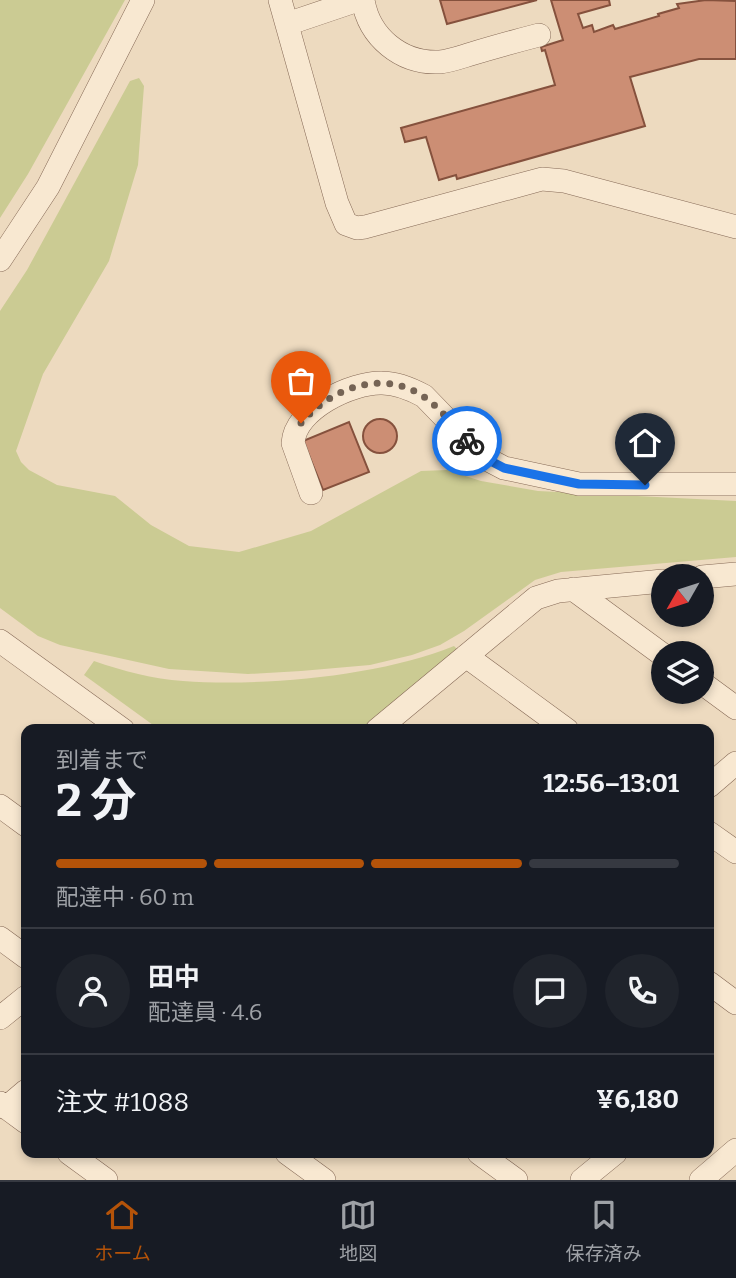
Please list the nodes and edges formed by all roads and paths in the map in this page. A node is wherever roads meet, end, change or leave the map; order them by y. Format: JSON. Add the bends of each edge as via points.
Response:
{"nodes":[{"id":1,"x":144,"y":0,"type":"edge"},
{"id":2,"x":280,"y":0,"type":"edge"},
{"id":3,"x":361,"y":0,"type":"edge"},
{"id":4,"x":287,"y":24,"type":"junction"},
{"id":5,"x":539,"y":35,"type":"dead end"},
{"id":6,"x":736,"y":227,"type":"edge"},
{"id":7,"x":0,"y":260,"type":"edge"},
{"id":8,"x":736,"y":484,"type":"edge"},
{"id":9,"x":311,"y":494,"type":"dead end"},
{"id":10,"x":736,"y":574,"type":"edge"},
{"id":11,"x":714,"y":576,"type":"edge"},
{"id":12,"x":651,"y":582,"type":"edge"},
{"id":13,"x":573,"y":589,"type":"junction"},
{"id":14,"x":3,"y":645,"type":"edge"},
{"id":15,"x":651,"y":646,"type":"edge"},
{"id":16,"x":466,"y":656,"type":"junction"},
{"id":17,"x":714,"y":692,"type":"edge"},
{"id":18,"x":736,"y":708,"type":"edge"},
{"id":19,"x":115,"y":724,"type":"edge"},
{"id":20,"x":384,"y":724,"type":"edge"},
{"id":21,"x":559,"y":724,"type":"edge"},
{"id":22,"x":736,"y":764,"type":"edge"},
{"id":23,"x":714,"y":782,"type":"edge"},
{"id":24,"x":0,"y":806,"type":"edge"},
{"id":25,"x":21,"y":821,"type":"edge"},
{"id":26,"x":714,"y":837,"type":"edge"},
{"id":27,"x":736,"y":852,"type":"edge"},
{"id":28,"x":0,"y":938,"type":"edge"},
{"id":29,"x":21,"y":953,"type":"edge"},
{"id":30,"x":714,"y":987,"type":"edge"},
{"id":31,"x":21,"y":1001,"type":"edge"},
{"id":32,"x":736,"y":1003,"type":"edge"},
{"id":33,"x":0,"y":1018,"type":"edge"},
{"id":34,"x":21,"y":1094,"type":"edge"},
{"id":35,"x":3,"y":1106,"type":"edge"},
{"id":36,"x":21,"y":1119,"type":"edge"},
{"id":37,"x":76,"y":1158,"type":"edge"},
{"id":38,"x":294,"y":1158,"type":"edge"},
{"id":39,"x":486,"y":1158,"type":"edge"},
{"id":40,"x":609,"y":1158,"type":"edge"},
{"id":41,"x":726,"y":1158,"type":"edge"},
{"id":42,"x":106,"y":1180,"type":"edge"},
{"id":43,"x":324,"y":1180,"type":"edge"},
{"id":44,"x":516,"y":1180,"type":"edge"},
{"id":45,"x":582,"y":1180,"type":"edge"},
{"id":46,"x":701,"y":1180,"type":"edge"}],
"edges":[{"from":1,"to":7,"type":"street","via":[[48,187]]},
{"from":2,"to":4,"type":"street"},
{"from":3,"to":4,"type":"street"},
{"from":3,"to":5,"type":"street","via":[[376,33],[394,50],[416,60],[440,62]]},
{"from":4,"to":6,"type":"street","via":[[342,219],[352,227],[542,179]]},
{"from":8,"to":9,"type":"street","via":[[579,484],[504,468],[483,457],[424,396],[384,382],[355,386],[326,400],[301,423],[293,443]]},
{"from":10,"to":11,"type":"street"},
{"from":12,"to":13,"type":"street"},
{"from":13,"to":15,"type":"street"},
{"from":13,"to":16,"type":"street","via":[[536,598]]},
{"from":14,"to":19,"type":"street"},
{"from":16,"to":20,"type":"street"},
{"from":16,"to":21,"type":"street"},
{"from":17,"to":18,"type":"street"},
{"from":22,"to":23,"type":"street"},
{"from":24,"to":25,"type":"street"},
{"from":26,"to":27,"type":"street"},
{"from":28,"to":29,"type":"street"},
{"from":30,"to":32,"type":"street"},
{"from":31,"to":33,"type":"street"},
{"from":34,"to":35,"type":"street"},
{"from":35,"to":36,"type":"street"},
{"from":37,"to":42,"type":"street"},
{"from":38,"to":43,"type":"street"},
{"from":39,"to":44,"type":"street"},
{"from":40,"to":45,"type":"street"},
{"from":41,"to":46,"type":"street"}]}
